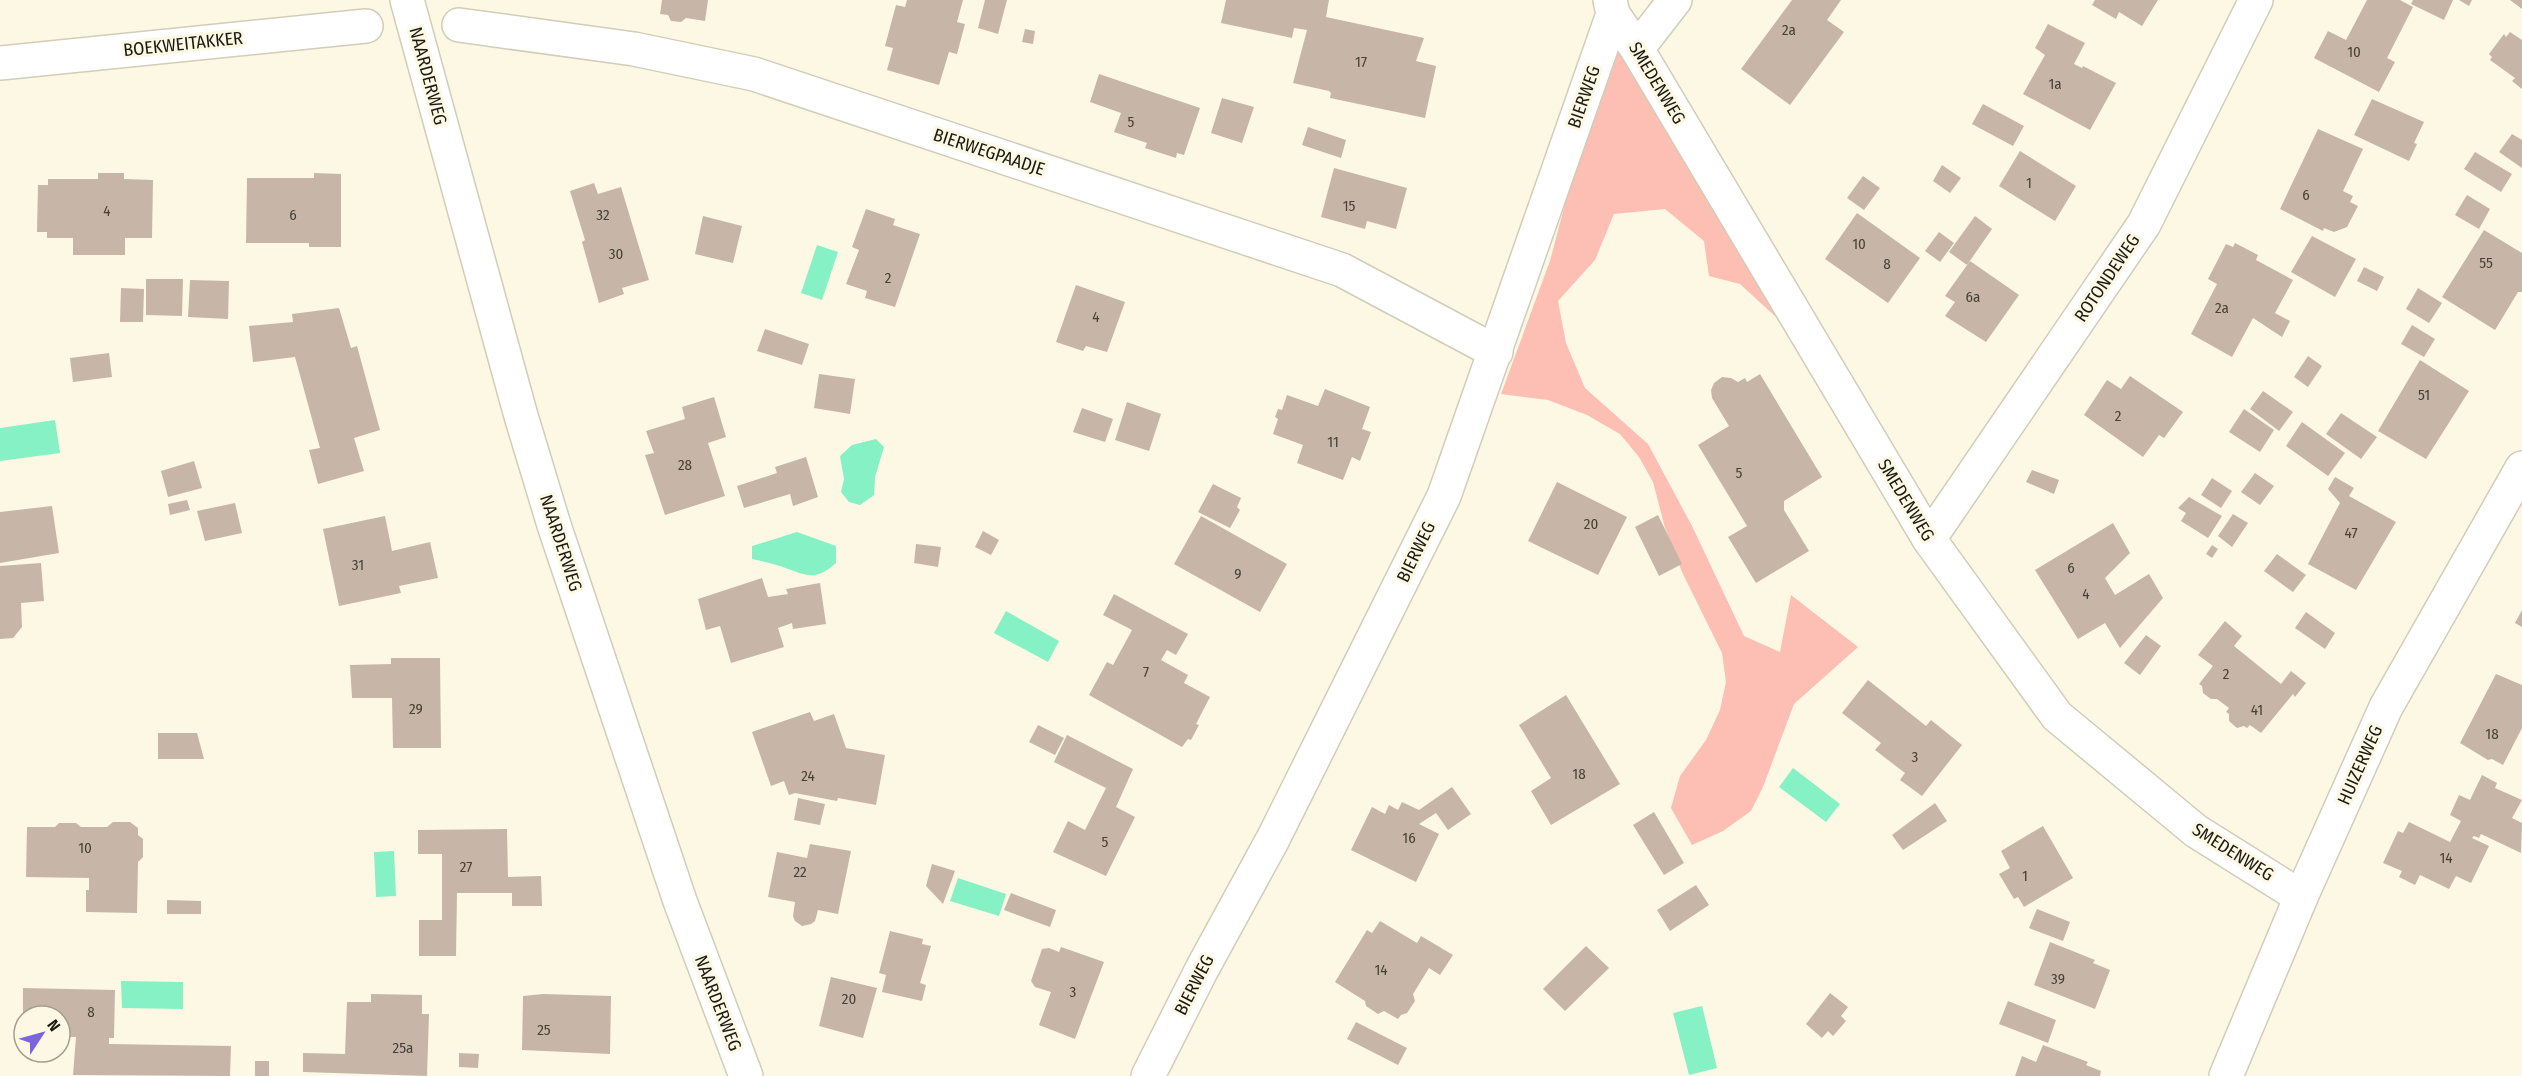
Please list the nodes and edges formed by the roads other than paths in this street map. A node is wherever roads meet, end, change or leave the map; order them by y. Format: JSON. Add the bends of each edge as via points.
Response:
{"nodes":[{"id":1,"x":407,"y":0,"type":"edge"},
{"id":2,"x":1675,"y":0,"type":"edge"},
{"id":3,"x":2256,"y":0,"type":"edge"},
{"id":4,"x":1611,"y":7,"type":"edge"},
{"id":5,"x":459,"y":25,"type":"dead end"},
{"id":6,"x":366,"y":26,"type":"dead end"},
{"id":7,"x":1637,"y":49,"type":"junction"},
{"id":8,"x":0,"y":63,"type":"edge"},
{"id":9,"x":1496,"y":352,"type":"junction"},
{"id":10,"x":2522,"y":468,"type":"edge"},
{"id":11,"x":1929,"y":539,"type":"junction"},
{"id":12,"x":2301,"y":897,"type":"junction"},
{"id":13,"x":746,"y":1076,"type":"edge"},
{"id":14,"x":1148,"y":1076,"type":"edge"},
{"id":15,"x":2226,"y":1076,"type":"edge"}],
"edges":[{"from":1,"to":13,"type":"street","name":"NAARDERWEG","via":[[554,525],[680,901]]},
{"from":2,"to":7,"type":"street"},
{"from":3,"to":11,"type":"street","name":"ROTONDEWEG","via":[[2144,224]]},
{"from":4,"to":7,"type":"street","name":"SMEDENWEG"},
{"from":4,"to":9,"type":"street","name":"BIERWEG"},
{"from":5,"to":9,"type":"street","name":"BIERWEGPAADJE","via":[[634,49],[754,74],[1342,270]]},
{"from":6,"to":8,"type":"street","name":"BOEKWEITAKKER"},
{"from":7,"to":11,"type":"street","name":"SMEDENWEG"},
{"from":9,"to":14,"type":"street","name":"BIERWEG","via":[[1444,496],[1273,840]]},
{"from":10,"to":12,"type":"street","name":"HUIZERWEG","via":[[2386,707]]},
{"from":11,"to":12,"type":"street","name":"SMEDENWEG","via":[[2057,716],[2196,831]]},
{"from":12,"to":15,"type":"street","name":"HUIZERWEG"}]}
